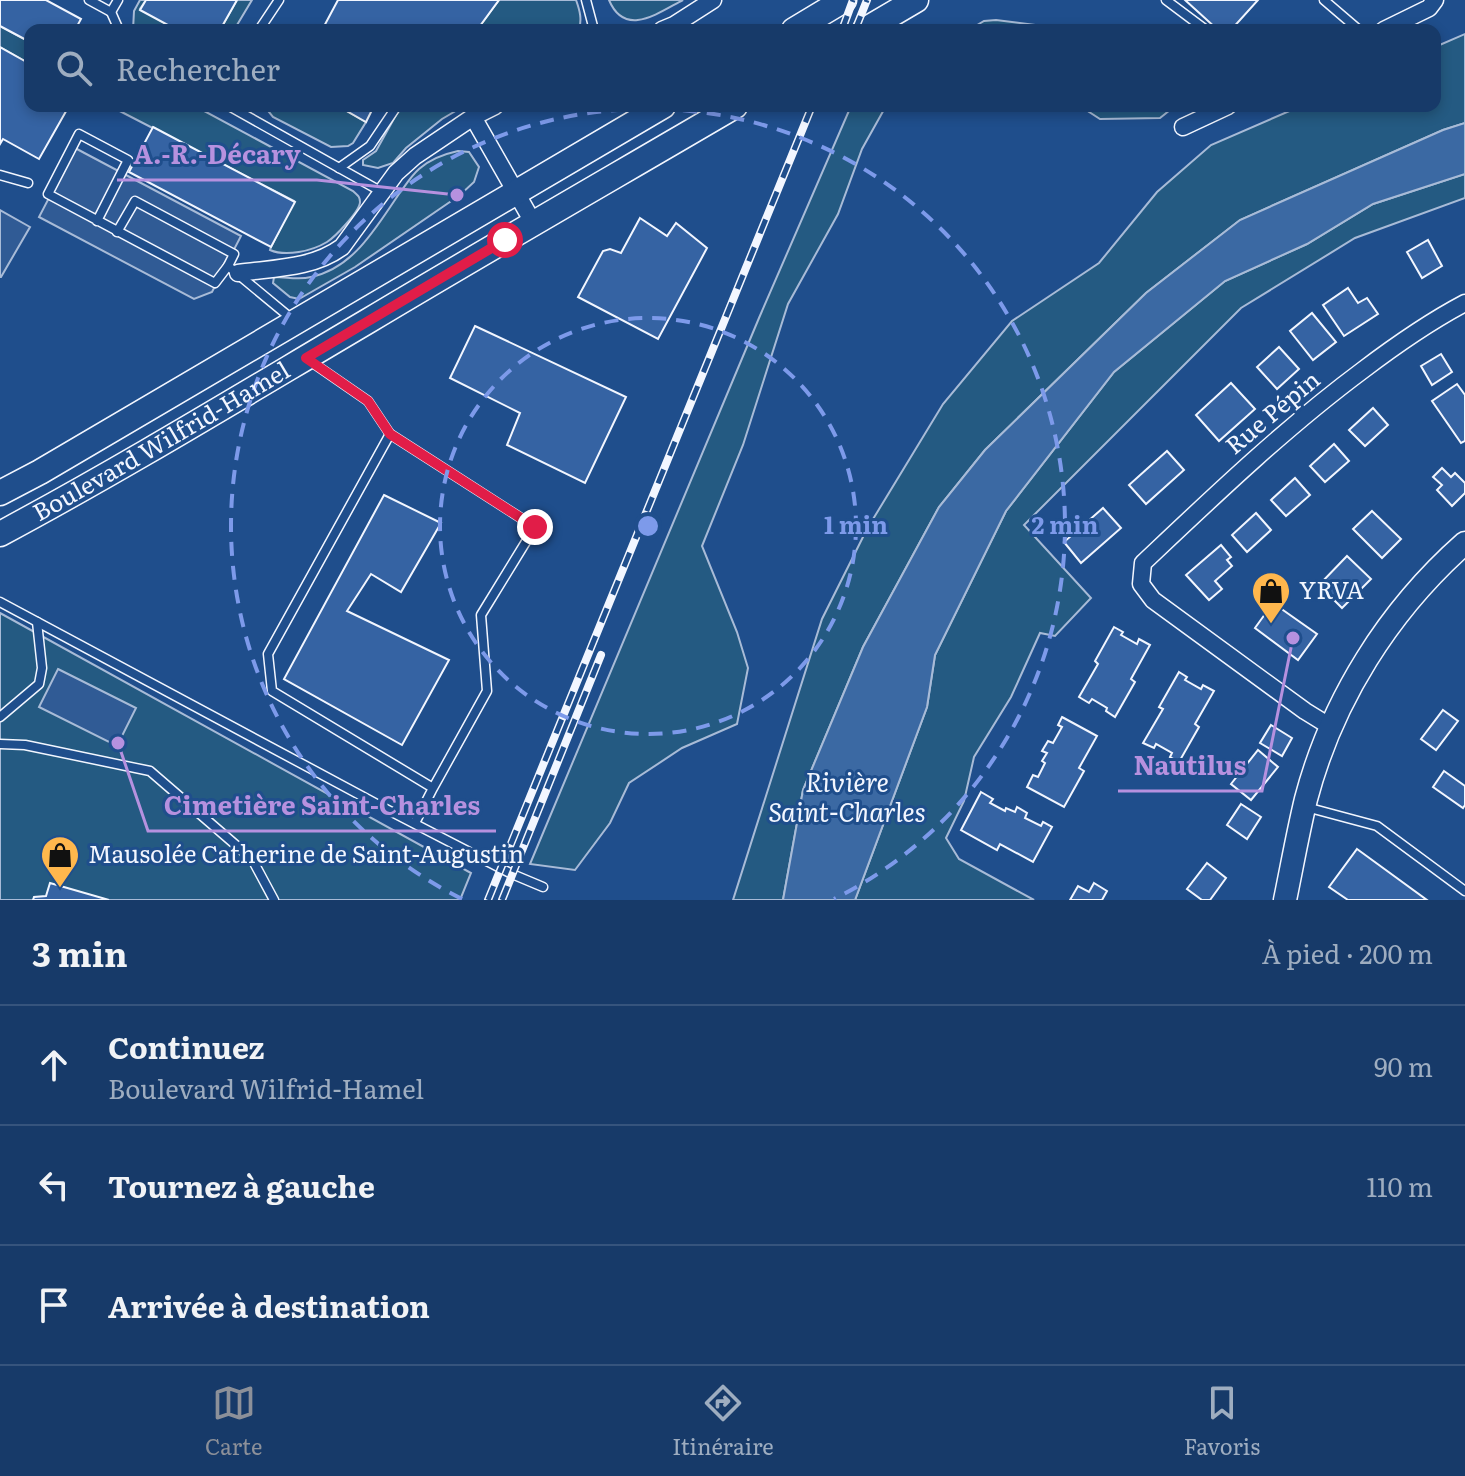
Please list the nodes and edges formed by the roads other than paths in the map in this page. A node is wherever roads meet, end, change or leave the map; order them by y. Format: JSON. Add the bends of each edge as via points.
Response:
{"nodes":[{"id":1,"x":89,"y":0,"type":"edge"},
{"id":2,"x":118,"y":0,"type":"edge"},
{"id":3,"x":279,"y":0,"type":"edge"},
{"id":4,"x":586,"y":0,"type":"edge"},
{"id":5,"x":713,"y":0,"type":"edge"},
{"id":6,"x":844,"y":0,"type":"edge"},
{"id":7,"x":916,"y":0,"type":"edge"},
{"id":8,"x":1166,"y":0,"type":"edge"},
{"id":9,"x":1435,"y":0,"type":"edge"},
{"id":10,"x":1327,"y":1,"type":"edge"},
{"id":11,"x":111,"y":12,"type":"junction"},
{"id":12,"x":116,"y":24,"type":"edge"},
{"id":13,"x":263,"y":24,"type":"edge"},
{"id":14,"x":592,"y":24,"type":"edge"},
{"id":15,"x":676,"y":24,"type":"edge"},
{"id":16,"x":804,"y":24,"type":"edge"},
{"id":17,"x":875,"y":24,"type":"edge"},
{"id":18,"x":1198,"y":24,"type":"edge"},
{"id":19,"x":1352,"y":24,"type":"edge"},
{"id":20,"x":1396,"y":24,"type":"edge"},
{"id":21,"x":240,"y":112,"type":"edge"},
{"id":22,"x":393,"y":112,"type":"edge"},
{"id":23,"x":483,"y":112,"type":"edge"},
{"id":24,"x":653,"y":112,"type":"edge"},
{"id":25,"x":725,"y":112,"type":"edge"},
{"id":26,"x":1215,"y":112,"type":"edge"},
{"id":27,"x":473,"y":117,"type":"junction"},
{"id":28,"x":1183,"y":127,"type":"dead end"},
{"id":29,"x":339,"y":168,"type":"junction"},
{"id":30,"x":0,"y":175,"type":"edge"},
{"id":31,"x":28,"y":183,"type":"dead end"},
{"id":32,"x":382,"y":192,"type":"junction"},
{"id":33,"x":516,"y":192,"type":"junction"},
{"id":34,"x":97,"y":221,"type":"junction"},
{"id":35,"x":534,"y":224,"type":"junction"},
{"id":36,"x":117,"y":232,"type":"junction"},
{"id":37,"x":233,"y":270,"type":"junction"},
{"id":38,"x":1463,"y":310,"type":"edge"},
{"id":39,"x":296,"y":322,"type":"junction"},
{"id":40,"x":306,"y":358,"type":"junction"},
{"id":41,"x":390,"y":434,"type":"junction"},
{"id":42,"x":0,"y":493,"type":"edge"},
{"id":43,"x":0,"y":534,"type":"edge"},
{"id":44,"x":1465,"y":543,"type":"edge"},
{"id":45,"x":0,"y":602,"type":"edge"},
{"id":46,"x":37,"y":622,"type":"junction"},
{"id":47,"x":0,"y":717,"type":"edge"},
{"id":48,"x":1331,"y":727,"type":"junction"},
{"id":49,"x":0,"y":744,"type":"edge"},
{"id":50,"x":433,"y":788,"type":"junction"},
{"id":51,"x":1305,"y":807,"type":"junction"},
{"id":52,"x":415,"y":823,"type":"junction"},
{"id":53,"x":543,"y":887,"type":"dead end"},
{"id":54,"x":1465,"y":891,"type":"edge"},
{"id":55,"x":274,"y":900,"type":"edge"},
{"id":56,"x":1285,"y":900,"type":"edge"}],
"edges":[{"from":1,"to":11,"type":"lane"},
{"from":2,"to":11,"type":"lane"},
{"from":3,"to":13,"type":"lane"},
{"from":4,"to":14,"type":"lane"},
{"from":5,"to":15,"type":"street"},
{"from":6,"to":16,"type":"main road"},
{"from":7,"to":17,"type":"main road"},
{"from":8,"to":18,"type":"lane"},
{"from":9,"to":20,"type":"street"},
{"from":10,"to":19,"type":"lane"},
{"from":11,"to":12,"type":"lane"},
{"from":21,"to":29,"type":"lane"},
{"from":22,"to":29,"type":"lane","via":[[370,146]]},
{"from":23,"to":27,"type":"street"},
{"from":24,"to":33,"type":"main road","name":"Boulevard Wilfrid-Hamel"},
{"from":25,"to":35,"type":"main road","name":"Boulevard Wilfrid-Hamel"},
{"from":26,"to":28,"type":"street"},
{"from":27,"to":32,"type":"street","via":[[415,156]]},
{"from":27,"to":33,"type":"street"},
{"from":29,"to":32,"type":"lane"},
{"from":30,"to":31,"type":"lane"},
{"from":32,"to":37,"type":"street","via":[[331,255],[305,265]]},
{"from":33,"to":35,"type":"street"},
{"from":33,"to":39,"type":"main road","name":"Boulevard Wilfrid-Hamel"},
{"from":34,"to":34,"type":"lane","via":[[45,193],[79,134],[128,160]]},
{"from":34,"to":36,"type":"lane"},
{"from":35,"to":40,"type":"main road","name":"Boulevard Wilfrid-Hamel"},
{"from":36,"to":37,"type":"lane","via":[[215,283]]},
{"from":36,"to":37,"type":"lane","via":[[135,201],[234,254]]},
{"from":37,"to":39,"type":"lane"},
{"from":38,"to":48,"type":"street","name":"Rue Pépin","via":[[1407,337],[1331,394],[1143,563],[1141,584],[1153,600]]},
{"from":39,"to":42,"type":"main road","name":"Boulevard Wilfrid-Hamel"},
{"from":40,"to":41,"type":"lane","via":[[368,401]]},
{"from":40,"to":43,"type":"main road","name":"Boulevard Wilfrid-Hamel"},
{"from":41,"to":50,"type":"lane","via":[[535,527],[481,615],[487,691]]},
{"from":41,"to":50,"type":"lane","via":[[268,654],[272,691]]},
{"from":44,"to":48,"type":"main road","via":[[1392,621]]},
{"from":45,"to":46,"type":"lane"},
{"from":46,"to":47,"type":"lane","via":[[39,684]]},
{"from":46,"to":52,"type":"lane"},
{"from":48,"to":51,"type":"main road"},
{"from":49,"to":55,"type":"lane","via":[[150,771],[252,859]]},
{"from":50,"to":52,"type":"lane"},
{"from":51,"to":54,"type":"lane","via":[[1377,826]]},
{"from":51,"to":56,"type":"main road"},
{"from":52,"to":53,"type":"lane"}]}
